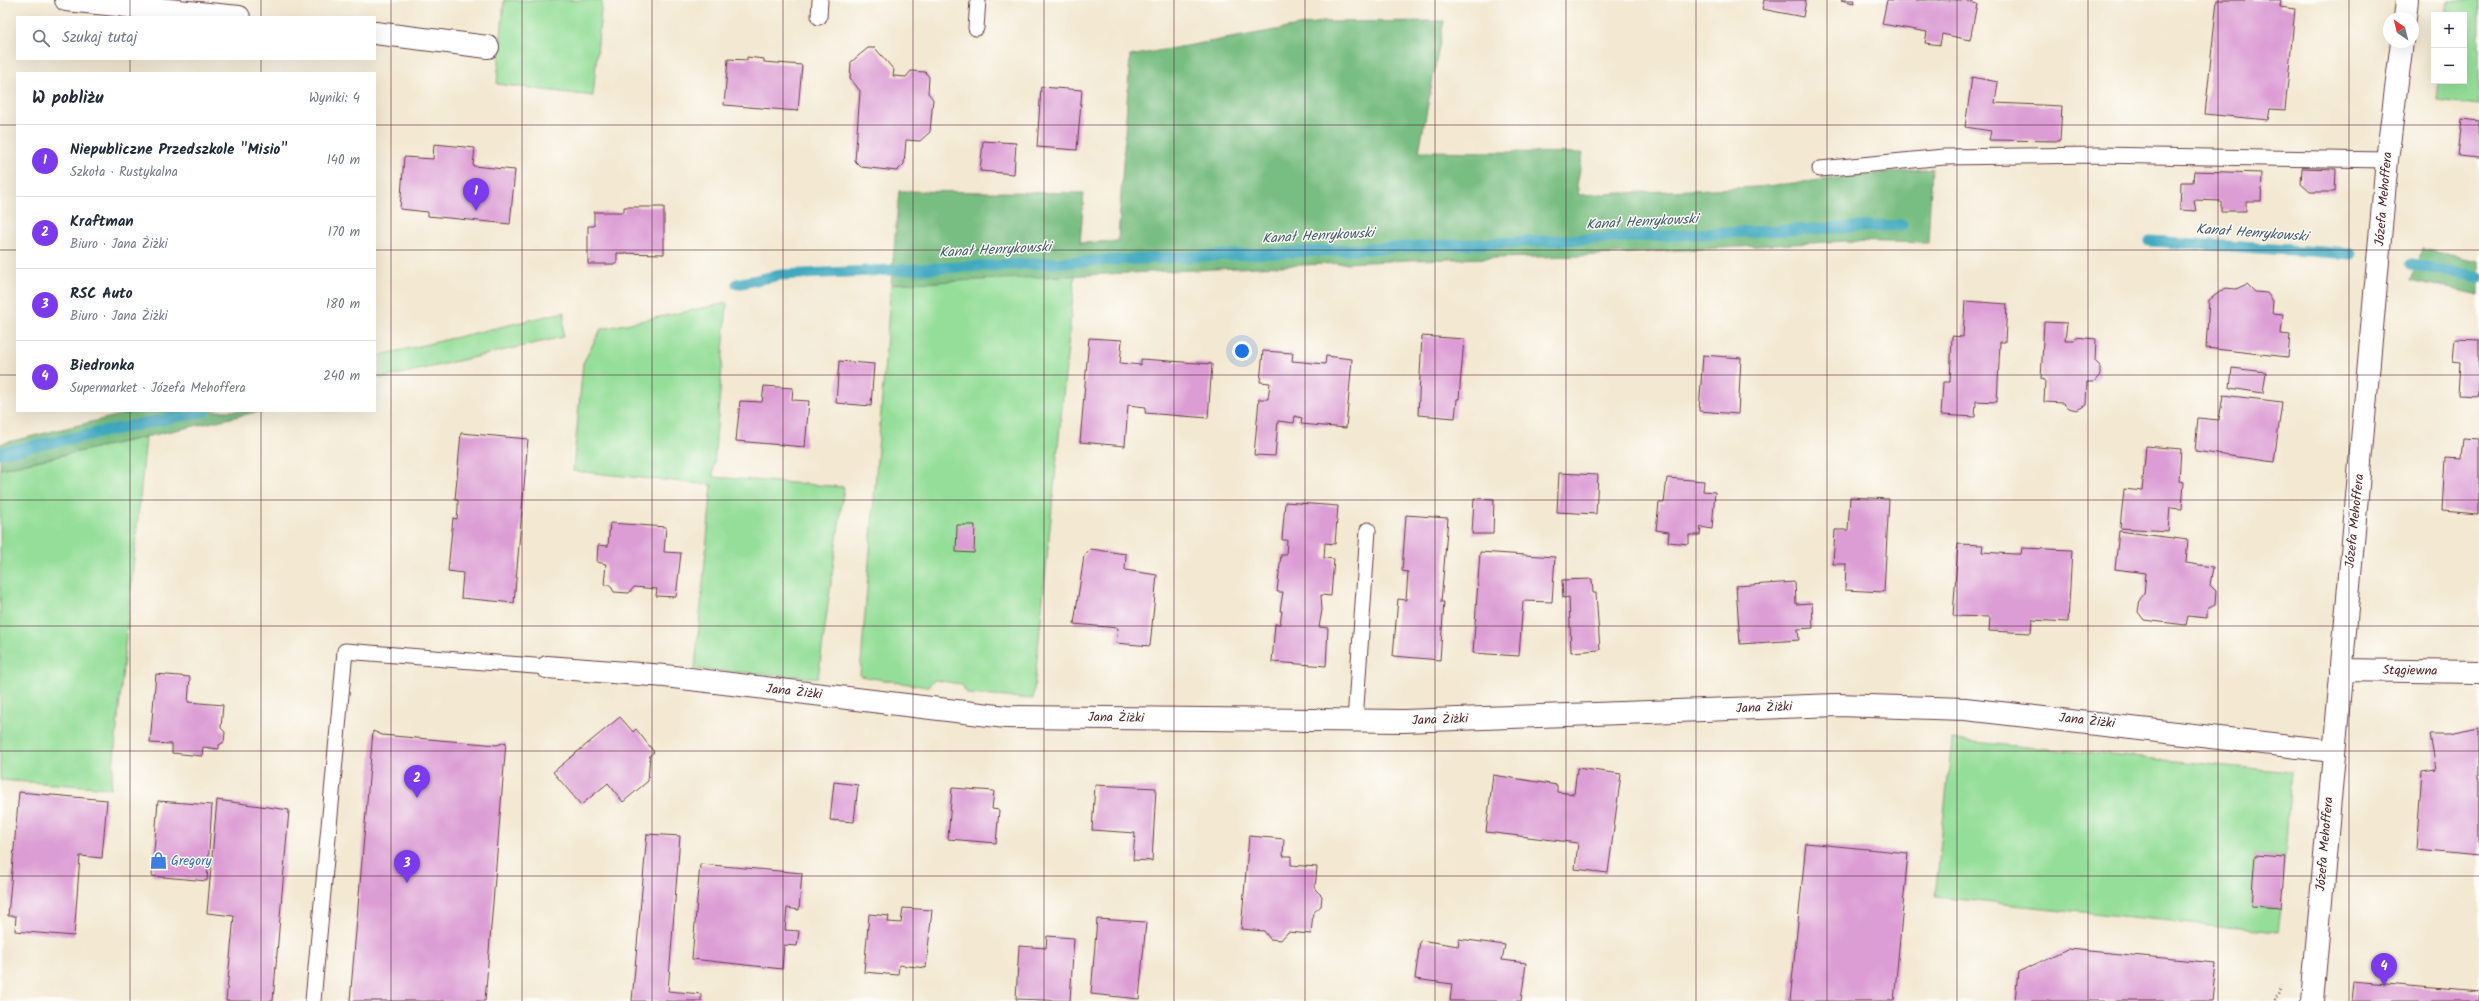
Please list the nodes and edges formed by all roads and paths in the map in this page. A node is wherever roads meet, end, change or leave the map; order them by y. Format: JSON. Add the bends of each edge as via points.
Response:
{"nodes":[{"id":1,"x":66,"y":0,"type":"edge"},
{"id":2,"x":239,"y":0,"type":"edge"},
{"id":3,"x":820,"y":0,"type":"edge"},
{"id":4,"x":978,"y":0,"type":"edge"},
{"id":5,"x":2407,"y":0,"type":"edge"},
{"id":6,"x":2406,"y":12,"type":"edge"},
{"id":7,"x":228,"y":16,"type":"edge"},
{"id":8,"x":238,"y":16,"type":"edge"},
{"id":9,"x":819,"y":17,"type":"dead end"},
{"id":10,"x":976,"y":28,"type":"dead end"},
{"id":11,"x":376,"y":33,"type":"edge"},
{"id":12,"x":488,"y":47,"type":"dead end"},
{"id":13,"x":2401,"y":48,"type":"edge"},
{"id":14,"x":2387,"y":160,"type":"junction"},
{"id":15,"x":1820,"y":169,"type":"dead end"},
{"id":16,"x":1368,"y":530,"type":"dead end"},
{"id":17,"x":548,"y":667,"type":"joint"},
{"id":18,"x":2341,"y":670,"type":"junction"},
{"id":19,"x":2479,"y":672,"type":"edge"},
{"id":20,"x":1355,"y":721,"type":"junction"},
{"id":21,"x":2333,"y":750,"type":"junction"},
{"id":22,"x":313,"y":1001,"type":"edge"},
{"id":23,"x":2312,"y":1001,"type":"edge"}],
"edges":[{"from":1,"to":7,"type":"street"},
{"from":2,"to":8,"type":"street"},
{"from":3,"to":9,"type":"lane"},
{"from":4,"to":10,"type":"lane"},
{"from":5,"to":6,"type":"street"},
{"from":11,"to":12,"type":"street"},
{"from":13,"to":14,"type":"street","name":"Józefa Mehoffera"},
{"from":14,"to":15,"type":"lane","via":[[2097,155],[1944,157]]},
{"from":14,"to":18,"type":"street","name":"Józefa Mehoffera"},
{"from":16,"to":20,"type":"lane"},
{"from":17,"to":20,"type":"street","name":"Jana Żiżki","via":[[665,676],[1006,717]]},
{"from":17,"to":22,"type":"lane","via":[[345,651]]},
{"from":18,"to":19,"type":"street","name":"Stągiewna"},
{"from":18,"to":21,"type":"street","name":"Józefa Mehoffera"},
{"from":20,"to":21,"type":"street","name":"Jana Żiżki","via":[[1418,721],[1837,705],[1966,709]]},
{"from":21,"to":23,"type":"street","name":"Józefa Mehoffera"}]}
